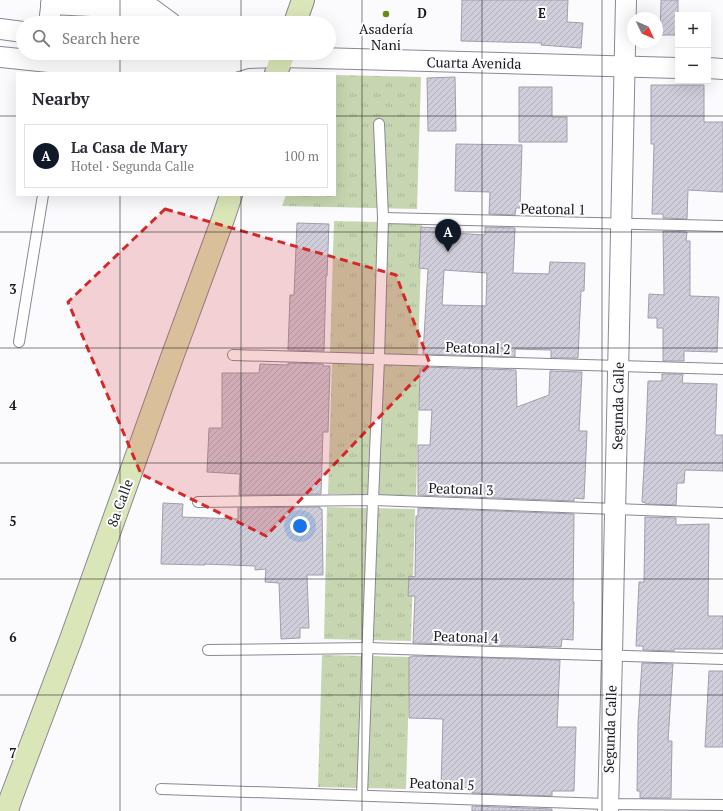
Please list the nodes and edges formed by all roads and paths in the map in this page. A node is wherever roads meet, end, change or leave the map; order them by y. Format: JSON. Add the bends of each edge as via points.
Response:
{"nodes":[{"id":1,"x":303,"y":0,"type":"edge"},
{"id":2,"x":626,"y":0,"type":"edge"},
{"id":3,"x":51,"y":9,"type":"edge"},
{"id":4,"x":162,"y":16,"type":"edge"},
{"id":5,"x":297,"y":16,"type":"edge"},
{"id":6,"x":0,"y":29,"type":"edge"},
{"id":7,"x":16,"y":31,"type":"edge"},
{"id":8,"x":0,"y":57,"type":"edge"},
{"id":9,"x":16,"y":59,"type":"edge"},
{"id":10,"x":27,"y":60,"type":"edge"},
{"id":11,"x":231,"y":60,"type":"edge"},
{"id":12,"x":280,"y":61,"type":"edge"},
{"id":13,"x":45,"y":62,"type":"edge"},
{"id":14,"x":624,"y":66,"type":"junction"},
{"id":15,"x":675,"y":68,"type":"edge"},
{"id":16,"x":711,"y":68,"type":"edge"},
{"id":17,"x":723,"y":69,"type":"edge"},
{"id":18,"x":379,"y":124,"type":"dead end"},
{"id":19,"x":43,"y":196,"type":"edge"},
{"id":20,"x":231,"y":196,"type":"edge"},
{"id":21,"x":383,"y":218,"type":"junction"},
{"id":22,"x":621,"y":224,"type":"junction"},
{"id":23,"x":723,"y":226,"type":"edge"},
{"id":24,"x":20,"y":342,"type":"dead end"},
{"id":25,"x":233,"y":355,"type":"dead end"},
{"id":26,"x":379,"y":359,"type":"junction"},
{"id":27,"x":618,"y":365,"type":"junction"},
{"id":28,"x":723,"y":369,"type":"edge"},
{"id":29,"x":373,"y":500,"type":"junction"},
{"id":30,"x":198,"y":502,"type":"dead end"},
{"id":31,"x":615,"y":509,"type":"junction"},
{"id":32,"x":723,"y":514,"type":"edge"},
{"id":33,"x":368,"y":648,"type":"junction"},
{"id":34,"x":208,"y":650,"type":"dead end"},
{"id":35,"x":612,"y":655,"type":"junction"},
{"id":36,"x":723,"y":658,"type":"edge"},
{"id":37,"x":161,"y":789,"type":"dead end"},
{"id":38,"x":362,"y":795,"type":"junction"},
{"id":39,"x":6,"y":801,"type":"edge"},
{"id":40,"x":723,"y":806,"type":"edge"},
{"id":41,"x":608,"y":807,"type":"edge"}],
"edges":[{"from":1,"to":5,"type":"street"},
{"from":2,"to":14,"type":"street","name":"Segunda Calle"},
{"from":3,"to":4,"type":"street","via":[[152,9]]},
{"from":6,"to":7,"type":"street"},
{"from":8,"to":9,"type":"street","name":"Cuarta Avenida"},
{"from":10,"to":13,"type":"street","name":"Cuarta Avenida"},
{"from":11,"to":13,"type":"street","name":"Cuarta Avenida","via":[[217,67]]},
{"from":12,"to":14,"type":"street","name":"Cuarta Avenida"},
{"from":14,"to":15,"type":"street","name":"Cuarta Avenida"},
{"from":14,"to":22,"type":"street","name":"Segunda Calle"},
{"from":16,"to":17,"type":"street"},
{"from":18,"to":21,"type":"lane"},
{"from":19,"to":24,"type":"lane"},
{"from":20,"to":39,"type":"street","name":"8a Calle","via":[[71,639]]},
{"from":21,"to":22,"type":"lane","name":"Peatonal 1"},
{"from":21,"to":26,"type":"lane"},
{"from":22,"to":23,"type":"lane","name":"Peatonal 1"},
{"from":22,"to":27,"type":"street","name":"Segunda Calle"},
{"from":25,"to":26,"type":"lane","name":"Peatonal 2"},
{"from":26,"to":27,"type":"lane","name":"Peatonal 2"},
{"from":26,"to":29,"type":"lane"},
{"from":27,"to":28,"type":"lane","name":"Peatonal 2"},
{"from":27,"to":31,"type":"street","name":"Segunda Calle"},
{"from":29,"to":30,"type":"lane","name":"Peatonal 3"},
{"from":29,"to":31,"type":"lane","name":"Peatonal 3"},
{"from":29,"to":33,"type":"lane"},
{"from":31,"to":32,"type":"lane","name":"Peatonal 3"},
{"from":31,"to":35,"type":"street","name":"Segunda Calle"},
{"from":33,"to":34,"type":"lane","name":"Peatonal 4"},
{"from":33,"to":35,"type":"lane","name":"Peatonal 4"},
{"from":33,"to":38,"type":"lane"},
{"from":35,"to":36,"type":"lane","name":"Peatonal 4"},
{"from":35,"to":41,"type":"street","name":"Segunda Calle"},
{"from":37,"to":38,"type":"lane","name":"Peatonal 5"},
{"from":38,"to":41,"type":"lane","name":"Peatonal 5"},
{"from":40,"to":41,"type":"lane","name":"Peatonal 5"}]}
